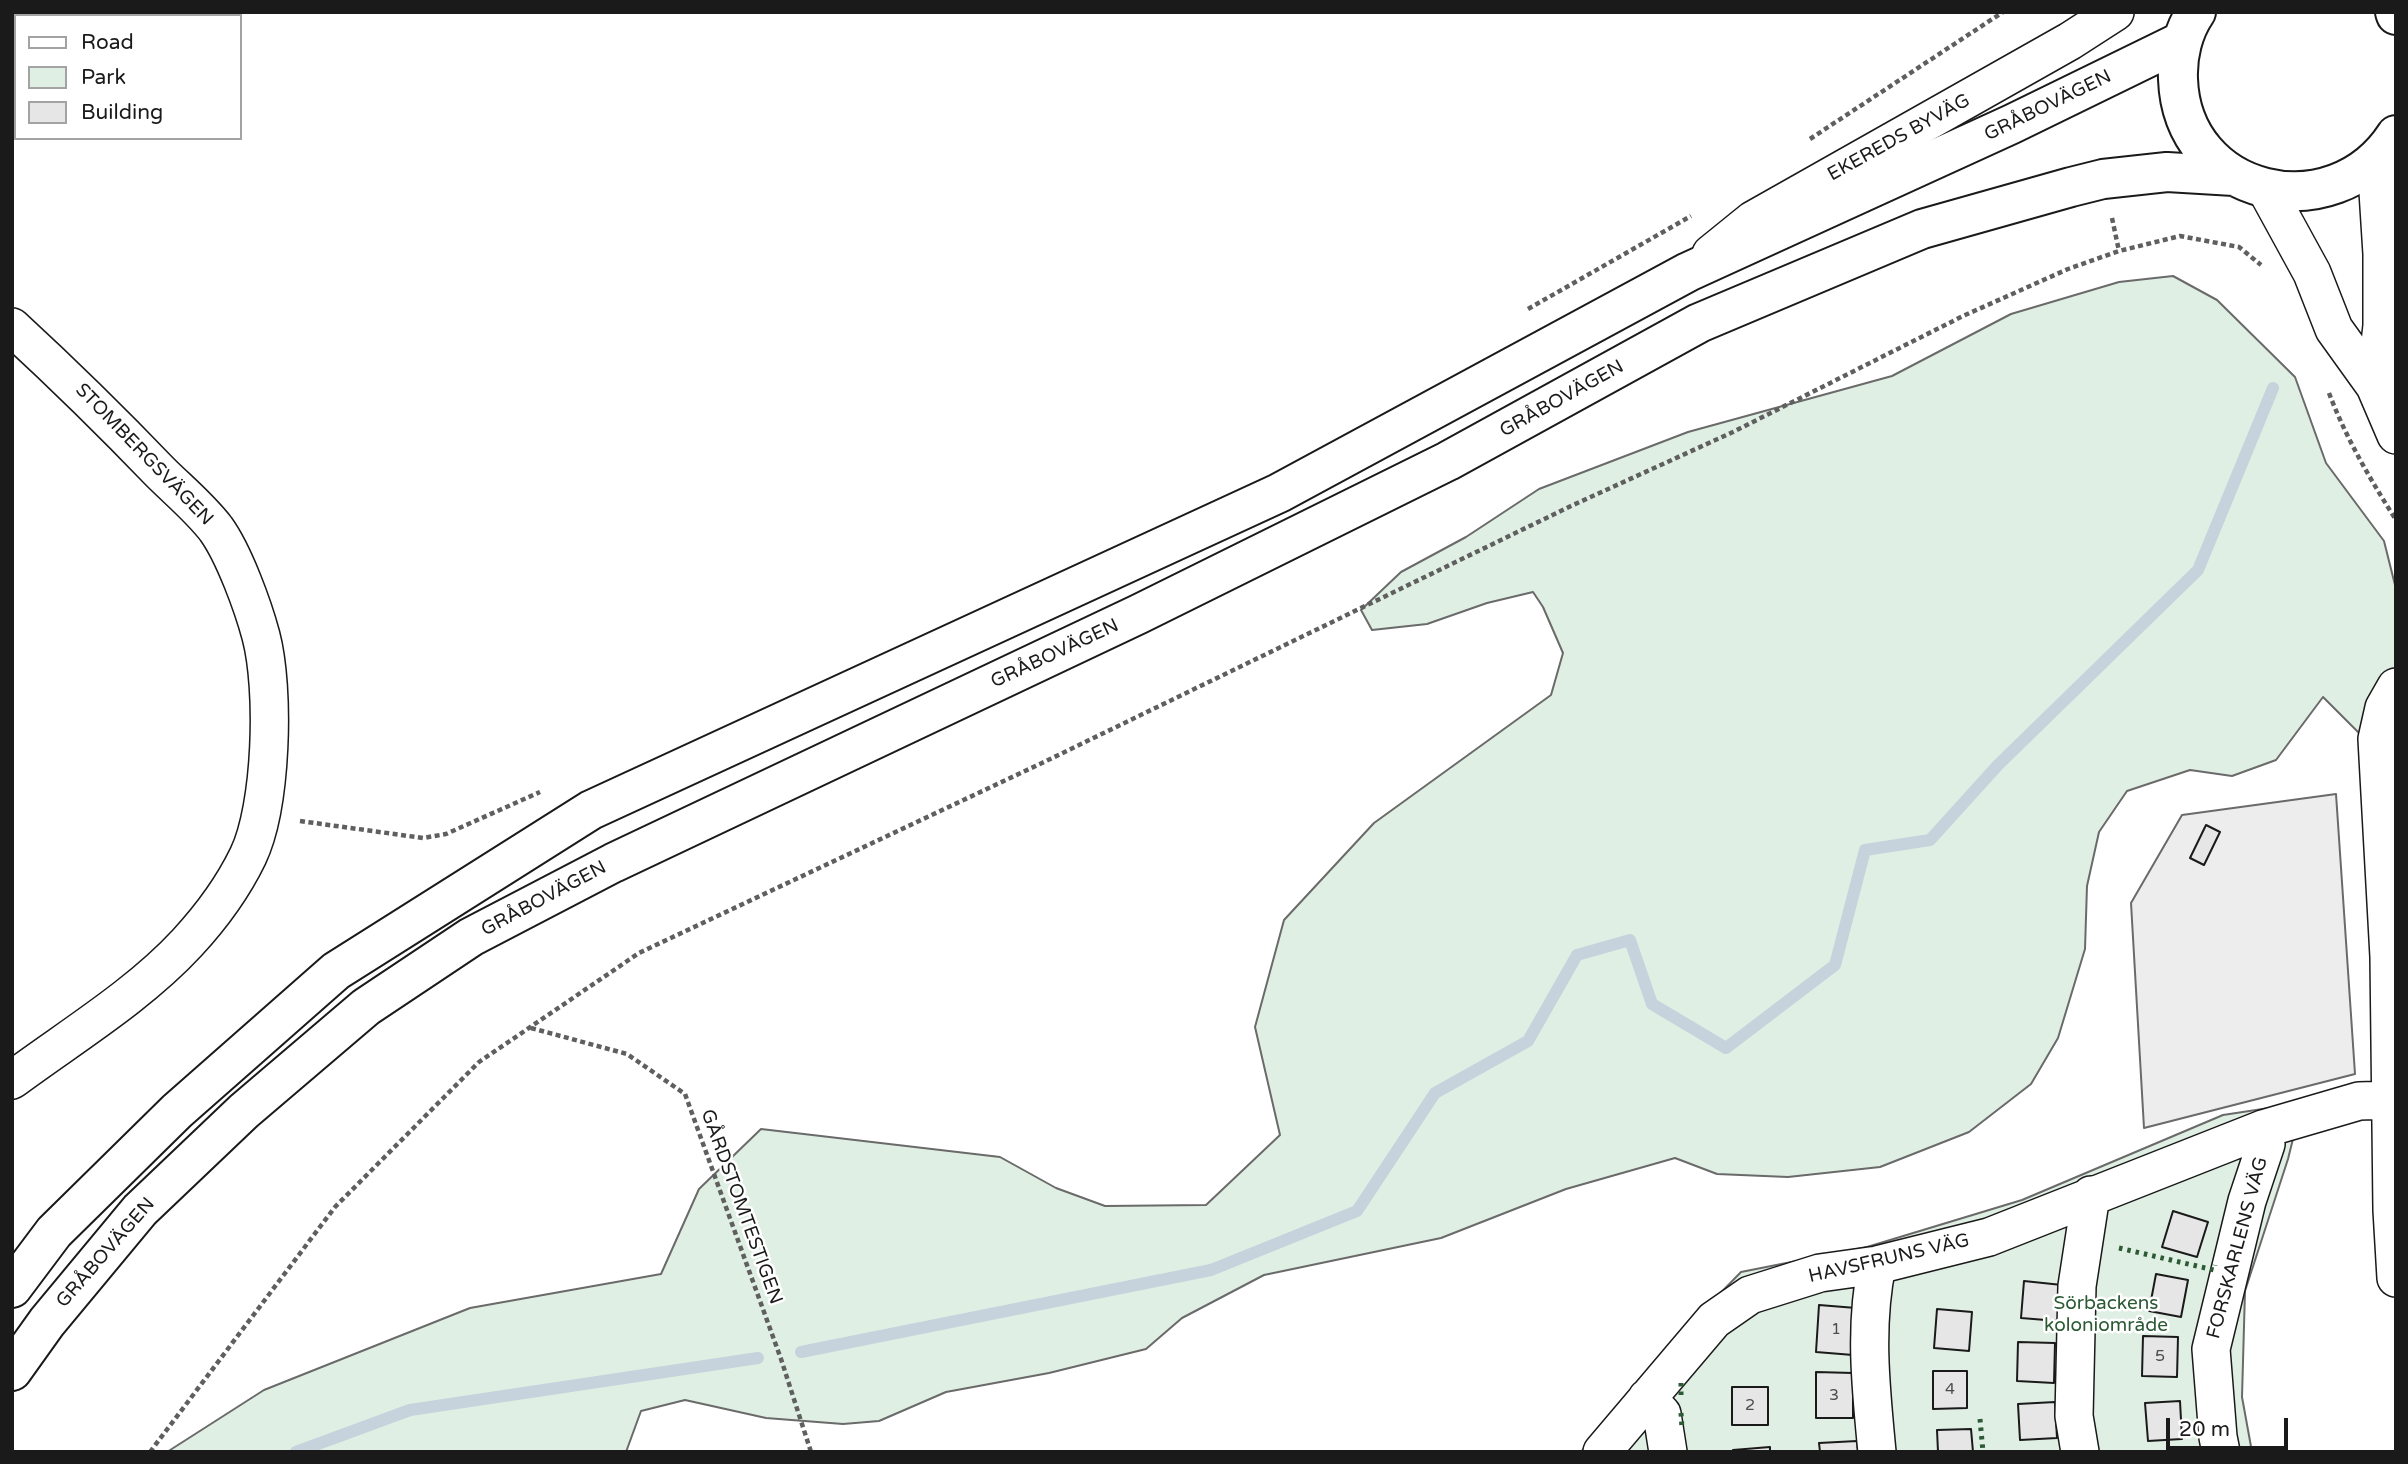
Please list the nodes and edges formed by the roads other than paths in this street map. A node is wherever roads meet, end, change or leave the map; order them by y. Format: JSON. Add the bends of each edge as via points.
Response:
{"nodes":[{"id":1,"x":2115,"y":12,"type":"edge"},
{"id":2,"x":2189,"y":27,"type":"edge"},
{"id":3,"x":2386,"y":148,"type":"edge"},
{"id":4,"x":2250,"y":182,"type":"junction"},
{"id":5,"x":1688,"y":272,"type":"junction"},
{"id":6,"x":12,"y":327,"type":"edge"},
{"id":7,"x":2375,"y":386,"type":"junction"},
{"id":8,"x":2396,"y":435,"type":"edge"},
{"id":9,"x":2396,"y":687,"type":"edge"},
{"id":10,"x":12,"y":1080,"type":"edge"},
{"id":11,"x":2391,"y":1100,"type":"junction"},
{"id":12,"x":2263,"y":1129,"type":"junction"},
{"id":13,"x":2091,"y":1195,"type":"junction"},
{"id":14,"x":1877,"y":1265,"type":"junction"},
{"id":15,"x":2396,"y":1278,"type":"edge"},
{"id":16,"x":12,"y":1288,"type":"edge"},
{"id":17,"x":12,"y":1370,"type":"edge"},
{"id":18,"x":1647,"y":1398,"type":"junction"},
{"id":19,"x":1602,"y":1452,"type":"edge"},
{"id":20,"x":1668,"y":1452,"type":"edge"},
{"id":21,"x":1877,"y":1452,"type":"edge"},
{"id":22,"x":2080,"y":1452,"type":"edge"},
{"id":23,"x":2221,"y":1452,"type":"edge"}],
"edges":[{"from":1,"to":5,"type":"street","name":"EKEREDS BYVÄG","via":[[1753,220]]},
{"from":2,"to":4,"type":"main road","via":[[2177,67],[2185,117],[2213,160]]},
{"from":2,"to":5,"type":"main road","name":"GRÅBOVÄGEN","via":[[2000,130]]},
{"from":3,"to":4,"type":"main road","name":"GRÅBOVÄGEN","via":[[2353,178],[2325,189],[2295,192]]},
{"from":3,"to":7,"type":"street","via":[[2382,326]]},
{"from":4,"to":7,"type":"street","via":[[2312,273],[2334,329]]},
{"from":4,"to":17,"type":"main road","name":"GRÅBOVÄGEN","via":[[2166,172],[2071,187],[1922,229],[1699,323],[1448,461],[1139,614],[613,863],[471,937],[366,1007],[244,1111],[140,1210]]},
{"from":5,"to":16,"type":"main road","name":"GRÅBOVÄGEN","via":[[1279,493],[591,810],[336,971],[139,1148],[54,1232]]},
{"from":6,"to":10,"type":"street","name":"STOMBERGSVÄGEN","via":[[80,388],[216,529],[235,565],[261,637],[269,701],[261,815],[249,855],[225,896],[187,943],[145,982]]},
{"from":7,"to":8,"type":"street"},
{"from":9,"to":11,"type":"street","via":[[2384,708],[2377,739],[2389,957]]},
{"from":11,"to":12,"type":"street","name":"HAVSFRUNS VÄG","via":[[2359,1101]]},
{"from":11,"to":15,"type":"street"},
{"from":12,"to":13,"type":"street","name":"HAVSFRUNS VÄG"},
{"from":12,"to":23,"type":"street","name":"FORSKARLENS VÄG","via":[[2266,1144],[2211,1349]]},
{"from":13,"to":14,"type":"street","name":"HAVSFRUNS VÄG","via":[[1989,1237]]},
{"from":13,"to":22,"type":"street","via":[[2077,1286],[2074,1416]]},
{"from":14,"to":18,"type":"street","name":"HAVSFRUNS VÄG","via":[[1820,1273],[1750,1296],[1714,1320]]},
{"from":14,"to":21,"type":"street","via":[[1870,1299],[1870,1386]]},
{"from":18,"to":19,"type":"street","name":"HAVSFRUNS VÄG"},
{"from":18,"to":20,"type":"street","via":[[1662,1413]]}]}
